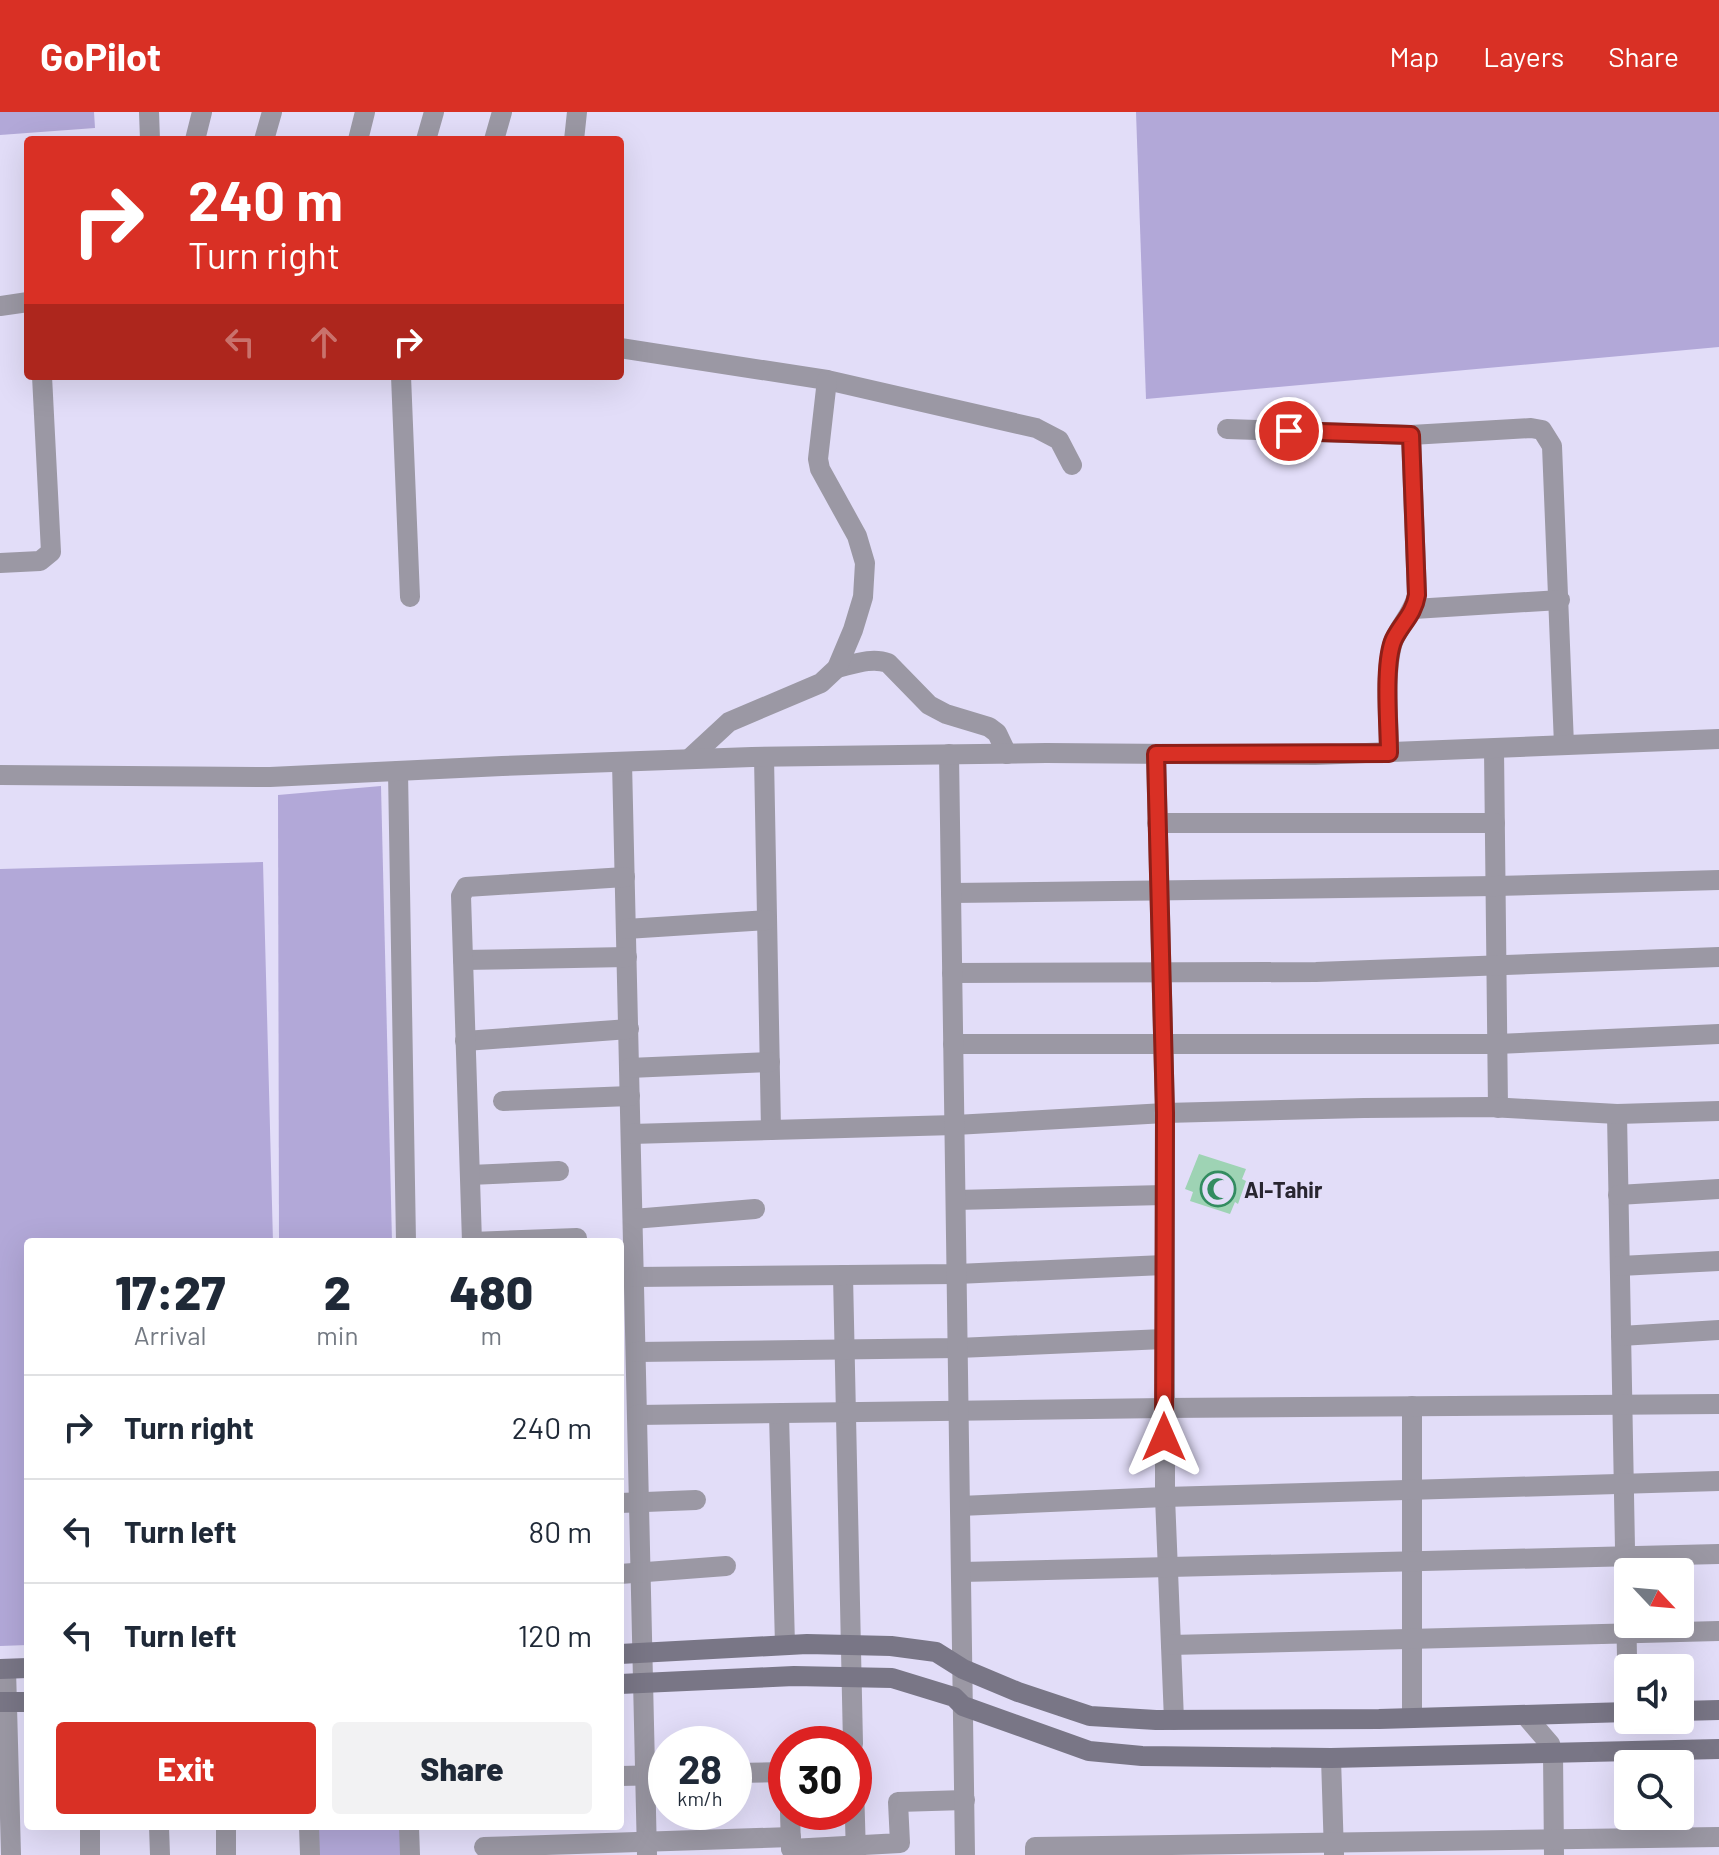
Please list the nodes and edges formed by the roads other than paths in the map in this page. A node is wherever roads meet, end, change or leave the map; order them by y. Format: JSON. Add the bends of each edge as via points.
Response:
{"nodes":[{"id":1,"x":149,"y":112,"type":"edge"},
{"id":2,"x":202,"y":112,"type":"edge"},
{"id":3,"x":272,"y":112,"type":"edge"},
{"id":4,"x":365,"y":112,"type":"edge"},
{"id":5,"x":434,"y":112,"type":"edge"},
{"id":6,"x":502,"y":112,"type":"edge"},
{"id":7,"x":577,"y":112,"type":"edge"},
{"id":8,"x":150,"y":136,"type":"edge"},
{"id":9,"x":196,"y":136,"type":"edge"},
{"id":10,"x":265,"y":136,"type":"edge"},
{"id":11,"x":359,"y":136,"type":"edge"},
{"id":12,"x":427,"y":136,"type":"edge"},
{"id":13,"x":495,"y":136,"type":"edge"},
{"id":14,"x":574,"y":136,"type":"edge"},
{"id":15,"x":24,"y":303,"type":"edge"},
{"id":16,"x":0,"y":306,"type":"edge"},
{"id":17,"x":624,"y":349,"type":"edge"},
{"id":18,"x":42,"y":380,"type":"edge"},
{"id":19,"x":401,"y":380,"type":"edge"},
{"id":20,"x":827,"y":380,"type":"junction"},
{"id":21,"x":1227,"y":429,"type":"dead end"},
{"id":22,"x":1411,"y":435,"type":"junction"},
{"id":23,"x":1072,"y":465,"type":"dead end"},
{"id":24,"x":0,"y":563,"type":"edge"},
{"id":25,"x":410,"y":597,"type":"dead end"},
{"id":26,"x":1560,"y":600,"type":"junction"},
{"id":27,"x":1414,"y":609,"type":"junction"},
{"id":28,"x":837,"y":668,"type":"junction"},
{"id":29,"x":1719,"y":739,"type":"edge"},
{"id":30,"x":1564,"y":745,"type":"junction"},
{"id":31,"x":1494,"y":749,"type":"junction"},
{"id":32,"x":1389,"y":753,"type":"junction"},
{"id":33,"x":949,"y":754,"type":"junction"},
{"id":34,"x":1007,"y":754,"type":"junction"},
{"id":35,"x":1156,"y":754,"type":"junction"},
{"id":36,"x":764,"y":757,"type":"junction"},
{"id":37,"x":689,"y":759,"type":"junction"},
{"id":38,"x":622,"y":762,"type":"junction"},
{"id":39,"x":398,"y":771,"type":"junction"},
{"id":40,"x":0,"y":775,"type":"edge"},
{"id":41,"x":1157,"y":823,"type":"junction"},
{"id":42,"x":1495,"y":823,"type":"junction"},
{"id":43,"x":625,"y":877,"type":"junction"},
{"id":44,"x":1719,"y":880,"type":"edge"},
{"id":45,"x":1496,"y":886,"type":"junction"},
{"id":46,"x":1159,"y":890,"type":"junction"},
{"id":47,"x":951,"y":893,"type":"junction"},
{"id":48,"x":767,"y":920,"type":"junction"},
{"id":49,"x":626,"y":929,"type":"junction"},
{"id":50,"x":627,"y":957,"type":"junction"},
{"id":51,"x":1719,"y":957,"type":"edge"},
{"id":52,"x":463,"y":960,"type":"junction"},
{"id":53,"x":1497,"y":964,"type":"junction"},
{"id":54,"x":1161,"y":972,"type":"junction"},
{"id":55,"x":952,"y":973,"type":"junction"},
{"id":56,"x":629,"y":1029,"type":"junction"},
{"id":57,"x":1719,"y":1034,"type":"edge"},
{"id":58,"x":465,"y":1041,"type":"junction"},
{"id":59,"x":953,"y":1044,"type":"junction"},
{"id":60,"x":1163,"y":1044,"type":"junction"},
{"id":61,"x":1497,"y":1044,"type":"junction"},
{"id":62,"x":770,"y":1062,"type":"junction"},
{"id":63,"x":629,"y":1068,"type":"junction"},
{"id":64,"x":630,"y":1096,"type":"junction"},
{"id":65,"x":503,"y":1101,"type":"dead end"},
{"id":66,"x":1498,"y":1108,"type":"junction"},
{"id":67,"x":1719,"y":1111,"type":"edge"},
{"id":68,"x":1165,"y":1113,"type":"junction"},
{"id":69,"x":1617,"y":1114,"type":"junction"},
{"id":70,"x":955,"y":1125,"type":"junction"},
{"id":71,"x":771,"y":1130,"type":"junction"},
{"id":72,"x":631,"y":1134,"type":"junction"},
{"id":73,"x":559,"y":1171,"type":"dead end"},
{"id":74,"x":470,"y":1175,"type":"junction"},
{"id":75,"x":1719,"y":1189,"type":"edge"},
{"id":76,"x":1164,"y":1195,"type":"junction"},
{"id":77,"x":1618,"y":1195,"type":"junction"},
{"id":78,"x":956,"y":1200,"type":"junction"},
{"id":79,"x":755,"y":1209,"type":"dead end"},
{"id":80,"x":633,"y":1219,"type":"junction"},
{"id":81,"x":406,"y":1238,"type":"edge"},
{"id":82,"x":472,"y":1238,"type":"edge"},
{"id":83,"x":1719,"y":1261,"type":"edge"},
{"id":84,"x":1164,"y":1265,"type":"junction"},
{"id":85,"x":1620,"y":1266,"type":"junction"},
{"id":86,"x":957,"y":1274,"type":"junction"},
{"id":87,"x":843,"y":1275,"type":"junction"},
{"id":88,"x":634,"y":1277,"type":"junction"},
{"id":89,"x":627,"y":1302,"type":"edge"},
{"id":90,"x":1719,"y":1330,"type":"edge"},
{"id":91,"x":1621,"y":1336,"type":"junction"},
{"id":92,"x":1164,"y":1339,"type":"junction"},
{"id":93,"x":958,"y":1348,"type":"junction"},
{"id":94,"x":844,"y":1349,"type":"junction"},
{"id":95,"x":636,"y":1352,"type":"junction"},
{"id":96,"x":628,"y":1375,"type":"edge"},
{"id":97,"x":1719,"y":1404,"type":"edge"},
{"id":98,"x":1623,"y":1405,"type":"junction"},
{"id":99,"x":1412,"y":1406,"type":"junction"},
{"id":100,"x":1164,"y":1408,"type":"junction"},
{"id":101,"x":959,"y":1412,"type":"junction"},
{"id":102,"x":846,"y":1413,"type":"junction"},
{"id":103,"x":779,"y":1414,"type":"junction"},
{"id":104,"x":637,"y":1415,"type":"junction"},
{"id":105,"x":629,"y":1441,"type":"edge"},
{"id":106,"x":1719,"y":1481,"type":"edge"},
{"id":107,"x":1624,"y":1484,"type":"junction"},
{"id":108,"x":1412,"y":1490,"type":"junction"},
{"id":109,"x":1165,"y":1497,"type":"junction"},
{"id":110,"x":696,"y":1500,"type":"dead end"},
{"id":111,"x":630,"y":1502,"type":"edge"},
{"id":112,"x":960,"y":1506,"type":"junction"},
{"id":113,"x":1719,"y":1554,"type":"edge"},
{"id":114,"x":1625,"y":1556,"type":"junction"},
{"id":115,"x":1412,"y":1560,"type":"junction"},
{"id":116,"x":726,"y":1566,"type":"dead end"},
{"id":117,"x":1168,"y":1566,"type":"junction"},
{"id":118,"x":961,"y":1572,"type":"junction"},
{"id":119,"x":630,"y":1574,"type":"edge"},
{"id":120,"x":1719,"y":1631,"type":"edge"},
{"id":121,"x":1694,"y":1632,"type":"edge"},
{"id":122,"x":1614,"y":1633,"type":"edge"},
{"id":123,"x":1412,"y":1639,"type":"junction"},
{"id":124,"x":785,"y":1645,"type":"junction"},
{"id":125,"x":850,"y":1645,"type":"junction"},
{"id":126,"x":1171,"y":1645,"type":"junction"},
{"id":127,"x":642,"y":1653,"type":"junction"},
{"id":128,"x":624,"y":1654,"type":"edge"},
{"id":129,"x":24,"y":1668,"type":"edge"},
{"id":130,"x":3,"y":1669,"type":"edge"},
{"id":131,"x":963,"y":1669,"type":"junction"},
{"id":132,"x":851,"y":1677,"type":"junction"},
{"id":133,"x":643,"y":1682,"type":"junction"},
{"id":134,"x":624,"y":1684,"type":"edge"},
{"id":135,"x":3,"y":1702,"type":"edge"},
{"id":136,"x":24,"y":1702,"type":"edge"},
{"id":137,"x":963,"y":1706,"type":"junction"},
{"id":138,"x":1719,"y":1710,"type":"edge"},
{"id":139,"x":1694,"y":1711,"type":"edge"},
{"id":140,"x":1614,"y":1712,"type":"edge"},
{"id":141,"x":1525,"y":1715,"type":"junction"},
{"id":142,"x":1412,"y":1718,"type":"junction"},
{"id":143,"x":1174,"y":1720,"type":"junction"},
{"id":144,"x":649,"y":1726,"type":"edge"},
{"id":145,"x":852,"y":1726,"type":"edge"},
{"id":146,"x":1719,"y":1749,"type":"edge"},
{"id":147,"x":1553,"y":1753,"type":"junction"},
{"id":148,"x":1331,"y":1758,"type":"junction"},
{"id":149,"x":648,"y":1775,"type":"edge"},
{"id":150,"x":624,"y":1776,"type":"edge"},
{"id":151,"x":965,"y":1800,"type":"junction"},
{"id":152,"x":90,"y":1830,"type":"edge"},
{"id":153,"x":159,"y":1830,"type":"edge"},
{"id":154,"x":226,"y":1830,"type":"edge"},
{"id":155,"x":309,"y":1830,"type":"edge"},
{"id":156,"x":409,"y":1830,"type":"edge"},
{"id":157,"x":855,"y":1830,"type":"edge"},
{"id":158,"x":1719,"y":1837,"type":"edge"},
{"id":159,"x":484,"y":1843,"type":"edge"},
{"id":160,"x":791,"y":1847,"type":"edge"},
{"id":161,"x":1554,"y":1847,"type":"edge"},
{"id":162,"x":647,"y":1848,"type":"edge"},
{"id":163,"x":1408,"y":1848,"type":"edge"},
{"id":164,"x":1477,"y":1848,"type":"edge"},
{"id":165,"x":1334,"y":1849,"type":"edge"},
{"id":166,"x":856,"y":1850,"type":"edge"},
{"id":167,"x":11,"y":1855,"type":"edge"},
{"id":168,"x":90,"y":1855,"type":"edge"},
{"id":169,"x":160,"y":1855,"type":"edge"},
{"id":170,"x":226,"y":1855,"type":"edge"},
{"id":171,"x":310,"y":1855,"type":"edge"},
{"id":172,"x":410,"y":1855,"type":"edge"},
{"id":173,"x":965,"y":1855,"type":"edge"},
{"id":174,"x":1035,"y":1855,"type":"edge"}],
"edges":[{"from":1,"to":8,"type":"street"},
{"from":2,"to":9,"type":"street"},
{"from":3,"to":10,"type":"street"},
{"from":4,"to":11,"type":"street"},
{"from":5,"to":12,"type":"street"},
{"from":6,"to":13,"type":"street"},
{"from":7,"to":14,"type":"street"},
{"from":15,"to":16,"type":"street"},
{"from":17,"to":20,"type":"street"},
{"from":18,"to":24,"type":"street","via":[[51,552],[40,561]]},
{"from":19,"to":25,"type":"street"},
{"from":20,"to":23,"type":"street","via":[[1036,428],[1059,440]]},
{"from":20,"to":28,"type":"street","via":[[820,469],[857,536],[865,563],[863,597]]},
{"from":21,"to":22,"type":"street"},
{"from":22,"to":26,"type":"street","via":[[1531,428],[1548,436]]},
{"from":22,"to":27,"type":"street"},
{"from":26,"to":27,"type":"street"},
{"from":26,"to":30,"type":"street"},
{"from":27,"to":32,"type":"street","via":[[1394,640],[1389,661]]},
{"from":28,"to":34,"type":"street","via":[[888,663],[929,705],[997,733]]},
{"from":28,"to":37,"type":"street","via":[[821,683],[729,722]]},
{"from":29,"to":30,"type":"street"},
{"from":30,"to":31,"type":"street"},
{"from":31,"to":32,"type":"street"},
{"from":31,"to":42,"type":"street"},
{"from":32,"to":35,"type":"street"},
{"from":33,"to":34,"type":"street"},
{"from":33,"to":36,"type":"street"},
{"from":33,"to":47,"type":"street"},
{"from":34,"to":35,"type":"street"},
{"from":35,"to":41,"type":"street"},
{"from":36,"to":37,"type":"street"},
{"from":36,"to":48,"type":"street"},
{"from":37,"to":38,"type":"street"},
{"from":38,"to":39,"type":"street"},
{"from":38,"to":43,"type":"street"},
{"from":39,"to":40,"type":"street","via":[[270,777]]},
{"from":39,"to":81,"type":"street"},
{"from":41,"to":42,"type":"street"},
{"from":41,"to":46,"type":"street"},
{"from":42,"to":45,"type":"street"},
{"from":43,"to":49,"type":"street"},
{"from":43,"to":52,"type":"street","via":[[466,887],[461,896]]},
{"from":44,"to":45,"type":"street"},
{"from":45,"to":46,"type":"street"},
{"from":45,"to":53,"type":"street"},
{"from":46,"to":47,"type":"street"},
{"from":46,"to":54,"type":"street"},
{"from":47,"to":55,"type":"street"},
{"from":48,"to":49,"type":"street"},
{"from":48,"to":62,"type":"street"},
{"from":49,"to":50,"type":"street"},
{"from":50,"to":52,"type":"street"},
{"from":50,"to":56,"type":"street"},
{"from":51,"to":53,"type":"street"},
{"from":52,"to":58,"type":"street"},
{"from":53,"to":54,"type":"street"},
{"from":53,"to":61,"type":"street"},
{"from":54,"to":55,"type":"street"},
{"from":54,"to":60,"type":"street"},
{"from":55,"to":59,"type":"street"},
{"from":56,"to":58,"type":"street"},
{"from":56,"to":63,"type":"street"},
{"from":57,"to":61,"type":"street"},
{"from":58,"to":74,"type":"street"},
{"from":59,"to":60,"type":"street"},
{"from":59,"to":70,"type":"street"},
{"from":60,"to":61,"type":"street"},
{"from":60,"to":68,"type":"street"},
{"from":61,"to":66,"type":"street"},
{"from":62,"to":63,"type":"street"},
{"from":62,"to":71,"type":"street"},
{"from":63,"to":64,"type":"street"},
{"from":64,"to":65,"type":"street"},
{"from":64,"to":72,"type":"street"},
{"from":66,"to":68,"type":"street"},
{"from":66,"to":69,"type":"street"},
{"from":67,"to":69,"type":"street"},
{"from":68,"to":70,"type":"street"},
{"from":68,"to":76,"type":"street"},
{"from":69,"to":77,"type":"street"},
{"from":70,"to":71,"type":"street"},
{"from":70,"to":78,"type":"street"},
{"from":71,"to":72,"type":"street"},
{"from":72,"to":80,"type":"street"},
{"from":73,"to":74,"type":"street"},
{"from":74,"to":82,"type":"street"},
{"from":75,"to":77,"type":"street"},
{"from":76,"to":78,"type":"street"},
{"from":76,"to":84,"type":"street"},
{"from":77,"to":85,"type":"street"},
{"from":78,"to":86,"type":"street"},
{"from":79,"to":80,"type":"street"},
{"from":80,"to":88,"type":"street"},
{"from":83,"to":85,"type":"street"},
{"from":84,"to":86,"type":"street"},
{"from":84,"to":92,"type":"street"},
{"from":85,"to":91,"type":"street"},
{"from":86,"to":87,"type":"street"},
{"from":86,"to":93,"type":"street"},
{"from":87,"to":88,"type":"street"},
{"from":87,"to":94,"type":"street"},
{"from":88,"to":89,"type":"street"},
{"from":89,"to":95,"type":"street"},
{"from":90,"to":91,"type":"street"},
{"from":91,"to":98,"type":"street"},
{"from":92,"to":93,"type":"street"},
{"from":92,"to":100,"type":"street"},
{"from":93,"to":94,"type":"street"},
{"from":93,"to":101,"type":"street"},
{"from":94,"to":95,"type":"street"},
{"from":94,"to":102,"type":"street"},
{"from":95,"to":96,"type":"street"},
{"from":96,"to":104,"type":"street"},
{"from":97,"to":98,"type":"street"},
{"from":98,"to":99,"type":"street"},
{"from":98,"to":107,"type":"street"},
{"from":99,"to":100,"type":"street"},
{"from":99,"to":108,"type":"street"},
{"from":100,"to":101,"type":"street"},
{"from":100,"to":109,"type":"street"},
{"from":101,"to":102,"type":"street"},
{"from":101,"to":112,"type":"street"},
{"from":102,"to":103,"type":"street"},
{"from":102,"to":125,"type":"street"},
{"from":103,"to":104,"type":"street"},
{"from":103,"to":124,"type":"street"},
{"from":104,"to":105,"type":"street"},
{"from":105,"to":111,"type":"street"},
{"from":106,"to":107,"type":"street"},
{"from":107,"to":108,"type":"street"},
{"from":107,"to":114,"type":"street"},
{"from":108,"to":109,"type":"street"},
{"from":108,"to":115,"type":"street"},
{"from":109,"to":112,"type":"street"},
{"from":109,"to":117,"type":"street"},
{"from":110,"to":111,"type":"street"},
{"from":111,"to":119,"type":"street"},
{"from":112,"to":118,"type":"street"},
{"from":113,"to":114,"type":"street"},
{"from":114,"to":115,"type":"street"},
{"from":115,"to":117,"type":"street"},
{"from":115,"to":123,"type":"street"},
{"from":116,"to":119,"type":"street"},
{"from":117,"to":118,"type":"street"},
{"from":117,"to":126,"type":"street"},
{"from":118,"to":131,"type":"street"},
{"from":119,"to":127,"type":"street"},
{"from":120,"to":121,"type":"street"},
{"from":122,"to":123,"type":"street"},
{"from":123,"to":126,"type":"street"},
{"from":123,"to":142,"type":"street"},
{"from":124,"to":125,"type":"main road"},
{"from":124,"to":127,"type":"main road"},
{"from":125,"to":131,"type":"main road","via":[[936,1652]]},
{"from":125,"to":132,"type":"street"},
{"from":126,"to":143,"type":"street"},
{"from":127,"to":128,"type":"main road"},
{"from":127,"to":133,"type":"street"},
{"from":129,"to":130,"type":"main road"},
{"from":130,"to":135,"type":"street"},
{"from":131,"to":137,"type":"street"},
{"from":131,"to":143,"type":"main road","via":[[1090,1716]]},
{"from":132,"to":133,"type":"main road"},
{"from":132,"to":137,"type":"main road","via":[[892,1678],[954,1697]]},
{"from":132,"to":145,"type":"street"},
{"from":133,"to":134,"type":"main road"},
{"from":133,"to":144,"type":"street"},
{"from":135,"to":136,"type":"main road"},
{"from":135,"to":167,"type":"street"},
{"from":137,"to":148,"type":"main road","via":[[1089,1751]]},
{"from":137,"to":151,"type":"street"},
{"from":138,"to":139,"type":"main road"},
{"from":140,"to":141,"type":"main road"},
{"from":141,"to":142,"type":"main road"},
{"from":141,"to":147,"type":"street"},
{"from":142,"to":143,"type":"main road"},
{"from":146,"to":147,"type":"main road"},
{"from":147,"to":148,"type":"main road"},
{"from":147,"to":161,"type":"street"},
{"from":148,"to":165,"type":"street"},
{"from":149,"to":150,"type":"street"},
{"from":151,"to":166,"type":"street","via":[[898,1802],[900,1843]]},
{"from":151,"to":173,"type":"street"},
{"from":152,"to":168,"type":"street"},
{"from":153,"to":169,"type":"street"},
{"from":154,"to":170,"type":"street"},
{"from":155,"to":171,"type":"street"},
{"from":156,"to":172,"type":"street"},
{"from":157,"to":166,"type":"street"},
{"from":158,"to":161,"type":"street"},
{"from":159,"to":162,"type":"street"},
{"from":160,"to":162,"type":"street"},
{"from":160,"to":166,"type":"street"},
{"from":161,"to":164,"type":"street"},
{"from":163,"to":164,"type":"street"},
{"from":163,"to":165,"type":"street"},
{"from":165,"to":174,"type":"street","via":[[1035,1847]]}]}
